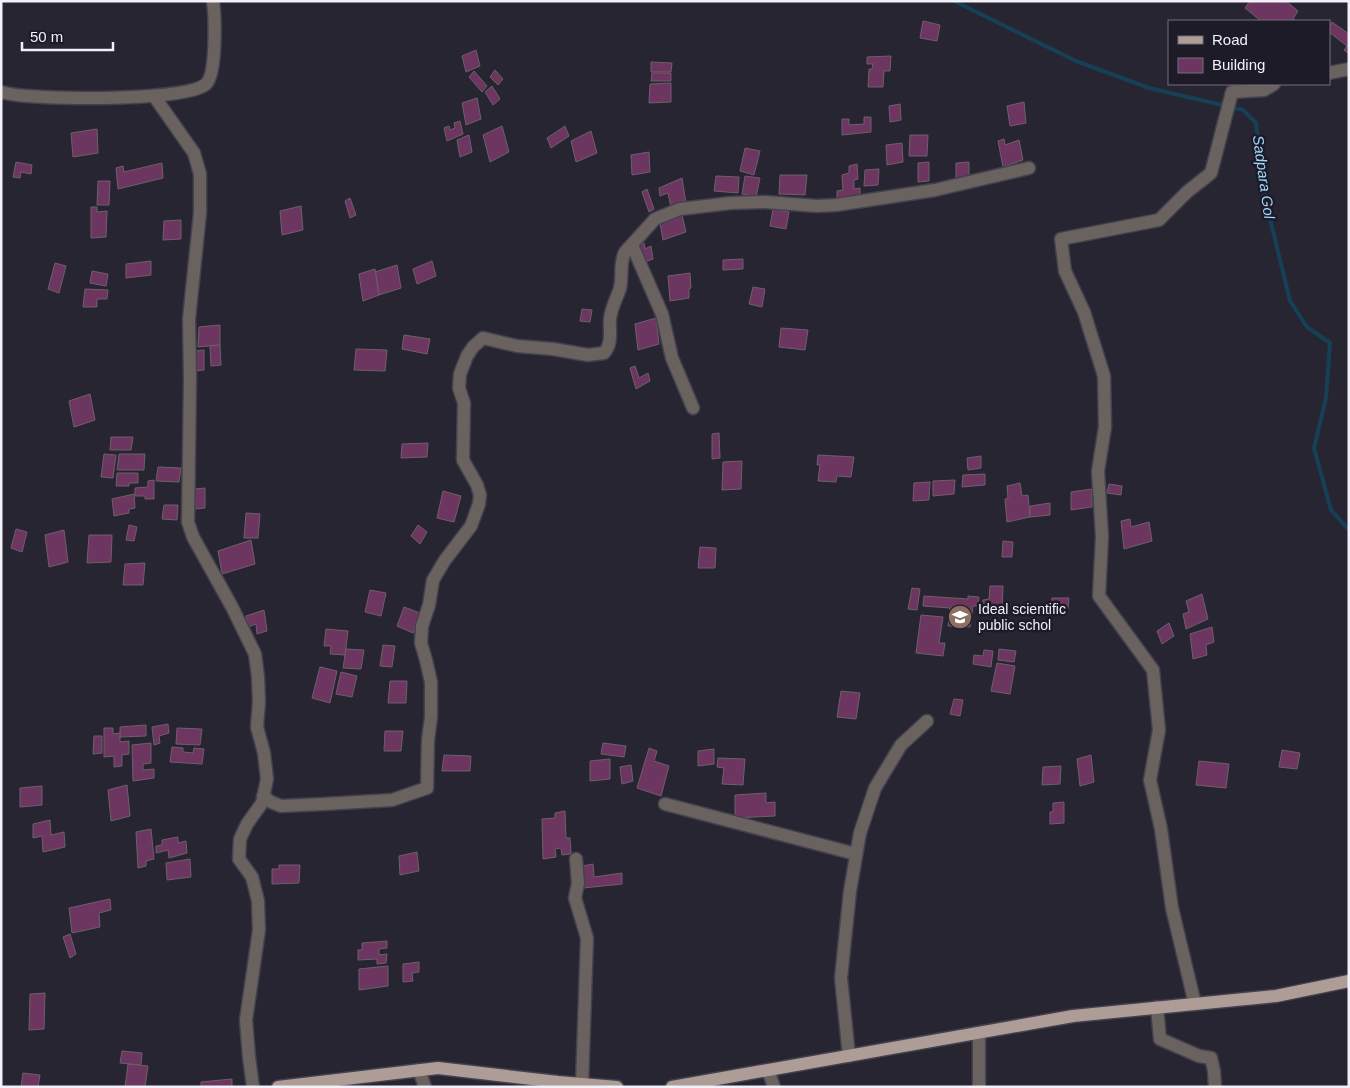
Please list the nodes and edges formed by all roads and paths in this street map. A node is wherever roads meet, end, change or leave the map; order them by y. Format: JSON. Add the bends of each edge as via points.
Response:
{"nodes":[{"id":1,"x":213,"y":1,"type":"edge"},
{"id":2,"x":1349,"y":70,"type":"edge"},
{"id":3,"x":1330,"y":73,"type":"edge"},
{"id":4,"x":1272,"y":85,"type":"edge"},
{"id":5,"x":1,"y":92,"type":"edge"},
{"id":6,"x":154,"y":96,"type":"junction"},
{"id":7,"x":1029,"y":168,"type":"dead end"},
{"id":8,"x":632,"y":245,"type":"junction"},
{"id":9,"x":693,"y":408,"type":"dead end"},
{"id":10,"x":927,"y":721,"type":"dead end"},
{"id":11,"x":263,"y":796,"type":"junction"},
{"id":12,"x":665,"y":804,"type":"dead end"},
{"id":13,"x":856,"y":854,"type":"junction"},
{"id":14,"x":576,"y":859,"type":"dead end"},
{"id":15,"x":1349,"y":981,"type":"edge"},
{"id":16,"x":1195,"y":1004,"type":"junction"},
{"id":17,"x":1157,"y":1007,"type":"junction"},
{"id":18,"x":979,"y":1033,"type":"junction"},
{"id":19,"x":849,"y":1056,"type":"junction"},
{"id":20,"x":419,"y":1070,"type":"junction"},
{"id":21,"x":768,"y":1070,"type":"junction"},
{"id":22,"x":582,"y":1084,"type":"junction"},
{"id":23,"x":253,"y":1087,"type":"edge"},
{"id":24,"x":278,"y":1087,"type":"edge"},
{"id":25,"x":425,"y":1087,"type":"edge"},
{"id":26,"x":616,"y":1087,"type":"edge"},
{"id":27,"x":672,"y":1087,"type":"edge"},
{"id":28,"x":774,"y":1087,"type":"edge"},
{"id":29,"x":980,"y":1087,"type":"edge"},
{"id":30,"x":1215,"y":1087,"type":"edge"}],
"edges":[{"from":1,"to":6,"type":"street","via":[[213,55],[209,80],[192,90]]},
{"from":2,"to":3,"type":"street"},
{"from":4,"to":16,"type":"street","via":[[1264,90],[1232,92],[1211,173],[1159,220],[1061,239],[1065,271],[1084,312],[1104,376],[1105,427],[1098,471],[1102,537],[1098,596],[1154,670],[1159,730],[1150,780],[1161,829],[1172,908]]},
{"from":5,"to":6,"type":"street","via":[[28,96]]},
{"from":6,"to":11,"type":"street","via":[[194,153],[200,174],[200,213],[189,319],[188,522],[255,654],[259,702],[257,727],[266,779]]},
{"from":7,"to":8,"type":"street","via":[[935,190],[836,205],[739,202],[680,209],[655,219]]},
{"from":8,"to":9,"type":"street","via":[[662,314],[672,358]]},
{"from":8,"to":11,"type":"street","via":[[623,257],[620,286],[610,319],[609,344],[604,353],[588,355],[483,338],[467,356],[460,374],[459,388],[464,403],[463,460],[480,495],[471,526],[433,580],[422,626],[421,643],[431,682],[427,788],[392,800],[324,804],[280,806]]},
{"from":10,"to":13,"type":"street","via":[[901,745],[875,788]]},
{"from":11,"to":23,"type":"street","via":[[240,839],[239,859],[252,877],[260,930],[246,1020]]},
{"from":12,"to":13,"type":"street"},
{"from":13,"to":19,"type":"street","via":[[842,978]]},
{"from":14,"to":22,"type":"street","via":[[576,898],[587,938]]},
{"from":15,"to":16,"type":"main road","via":[[1276,996]]},
{"from":16,"to":17,"type":"main road"},
{"from":17,"to":18,"type":"main road","via":[[1073,1016]]},
{"from":17,"to":30,"type":"street","via":[[1160,1039],[1211,1058]]},
{"from":18,"to":19,"type":"main road"},
{"from":18,"to":29,"type":"street"},
{"from":19,"to":21,"type":"main road"},
{"from":20,"to":22,"type":"main road","via":[[438,1068]]},
{"from":20,"to":24,"type":"main road"},
{"from":20,"to":25,"type":"street"},
{"from":21,"to":27,"type":"main road"},
{"from":21,"to":28,"type":"street"},
{"from":22,"to":26,"type":"main road"}]}
